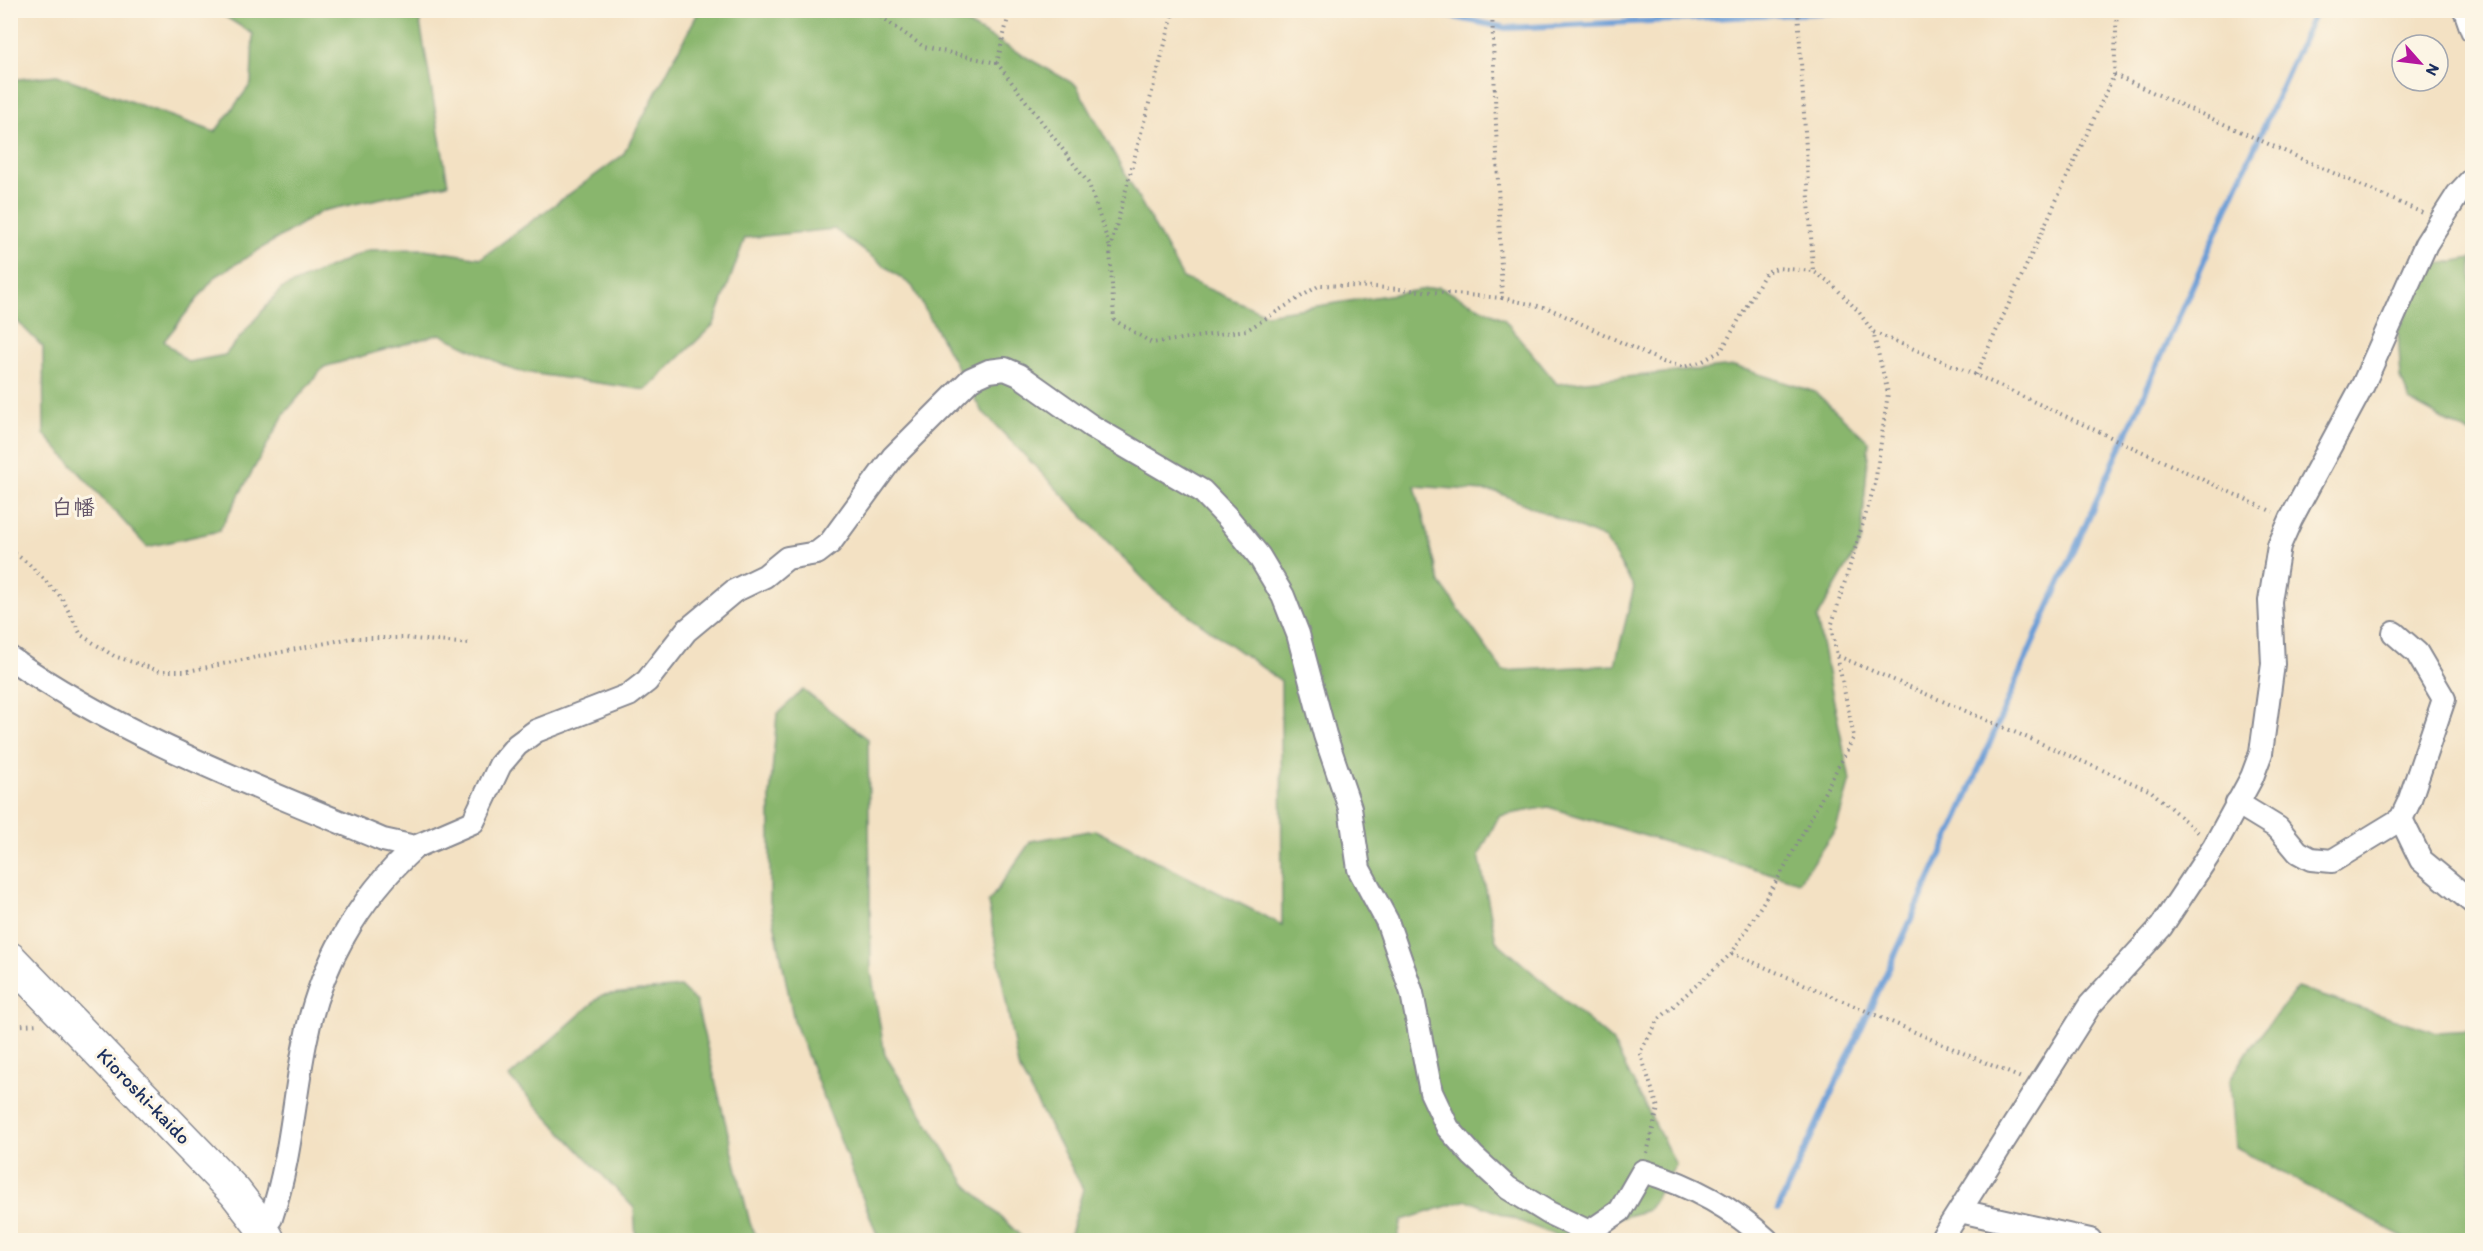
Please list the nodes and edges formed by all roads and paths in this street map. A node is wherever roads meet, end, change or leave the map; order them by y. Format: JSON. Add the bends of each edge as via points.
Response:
{"nodes":[{"id":1,"x":871,"y":10,"type":"edge"},
{"id":2,"x":1010,"y":10,"type":"edge"},
{"id":3,"x":1174,"y":10,"type":"edge"},
{"id":4,"x":1492,"y":10,"type":"edge"},
{"id":5,"x":1798,"y":10,"type":"edge"},
{"id":6,"x":2117,"y":10,"type":"edge"},
{"id":7,"x":2465,"y":10,"type":"edge"},
{"id":8,"x":2472,"y":30,"type":"edge"},
{"id":9,"x":996,"y":63,"type":"junction"},
{"id":10,"x":2114,"y":75,"type":"junction"},
{"id":11,"x":2472,"y":178,"type":"edge"},
{"id":12,"x":2440,"y":221,"type":"junction"},
{"id":13,"x":1110,"y":249,"type":"junction"},
{"id":14,"x":1813,"y":271,"type":"junction"},
{"id":15,"x":1502,"y":298,"type":"junction"},
{"id":16,"x":1874,"y":332,"type":"junction"},
{"id":17,"x":1976,"y":375,"type":"junction"},
{"id":18,"x":2290,"y":519,"type":"junction"},
{"id":19,"x":10,"y":550,"type":"edge"},
{"id":20,"x":2394,"y":633,"type":"dead end"},
{"id":21,"x":471,"y":644,"type":"dead end"},
{"id":22,"x":1837,"y":655,"type":"junction"},
{"id":23,"x":10,"y":658,"type":"edge"},
{"id":24,"x":2237,"y":803,"type":"junction"},
{"id":25,"x":2401,"y":819,"type":"junction"},
{"id":26,"x":415,"y":847,"type":"junction"},
{"id":27,"x":2214,"y":847,"type":"junction"},
{"id":28,"x":2472,"y":902,"type":"edge"},
{"id":29,"x":1732,"y":953,"type":"junction"},
{"id":30,"x":10,"y":959,"type":"edge"},
{"id":31,"x":2038,"y":1086,"type":"junction"},
{"id":32,"x":1643,"y":1171,"type":"junction"},
{"id":33,"x":1960,"y":1211,"type":"junction"},
{"id":34,"x":263,"y":1232,"type":"edge"},
{"id":35,"x":1767,"y":1240,"type":"edge"},
{"id":36,"x":1941,"y":1240,"type":"edge"},
{"id":37,"x":2090,"y":1240,"type":"edge"}],
"edges":[{"from":1,"to":9,"type":"path","via":[[924,47]]},
{"from":2,"to":9,"type":"path"},
{"from":3,"to":13,"type":"path"},
{"from":4,"to":15,"type":"path"},
{"from":5,"to":14,"type":"path"},
{"from":6,"to":10,"type":"path"},
{"from":7,"to":8,"type":"street"},
{"from":9,"to":13,"type":"path","via":[[1089,184]]},
{"from":10,"to":12,"type":"path"},
{"from":10,"to":17,"type":"path"},
{"from":11,"to":12,"type":"street"},
{"from":12,"to":18,"type":"street","via":[[2411,275],[2363,385]]},
{"from":13,"to":15,"type":"path","via":[[1114,320],[1152,343],[1247,330],[1320,285]]},
{"from":14,"to":15,"type":"path","via":[[1777,268],[1766,272],[1721,351],[1684,367],[1663,362],[1548,308]]},
{"from":14,"to":16,"type":"path","via":[[1832,284]]},
{"from":16,"to":17,"type":"path"},
{"from":16,"to":22,"type":"path","via":[[1888,393],[1875,484],[1831,627]]},
{"from":17,"to":18,"type":"path"},
{"from":18,"to":24,"type":"street","via":[[2279,546],[2270,601],[2273,664],[2261,753]]},
{"from":19,"to":21,"type":"path","via":[[61,597],[81,635],[114,656],[160,672],[188,671],[351,638]]},
{"from":20,"to":25,"type":"street","via":[[2417,653],[2444,699]]},
{"from":22,"to":27,"type":"path","via":[[2151,790]]},
{"from":22,"to":29,"type":"path","via":[[1854,737],[1785,867]]},
{"from":23,"to":26,"type":"street","via":[[99,714],[191,758],[383,840]]},
{"from":24,"to":25,"type":"street","via":[[2278,828],[2298,852],[2311,859],[2332,861]]},
{"from":24,"to":27,"type":"street"},
{"from":25,"to":28,"type":"street","via":[[2421,860]]},
{"from":26,"to":32,"type":"street","via":[[473,822],[500,765],[536,731],[629,695],[647,681],[686,631],[734,591],[765,576],[787,558],[817,553],[830,543],[893,457],[971,379],[1005,369],[1091,426],[1202,491],[1259,556],[1283,596],[1350,808],[1359,869],[1387,921],[1412,993],[1431,1092],[1448,1128],[1508,1188],[1549,1214],[1589,1232],[1620,1211]]},
{"from":26,"to":34,"type":"street","via":[[389,871],[356,914],[321,986],[305,1041],[281,1188]]},
{"from":27,"to":31,"type":"street","via":[[2161,927],[2090,1005]]},
{"from":29,"to":31,"type":"path"},
{"from":29,"to":32,"type":"path","via":[[1659,1019],[1640,1052],[1658,1108]]},
{"from":30,"to":34,"type":"main road","name":"Kioroshi-kaido","via":[[235,1192]]},
{"from":31,"to":33,"type":"street"},
{"from":32,"to":35,"type":"street","via":[[1690,1188],[1744,1219]]},
{"from":33,"to":36,"type":"street"},
{"from":33,"to":37,"type":"street"}]}
